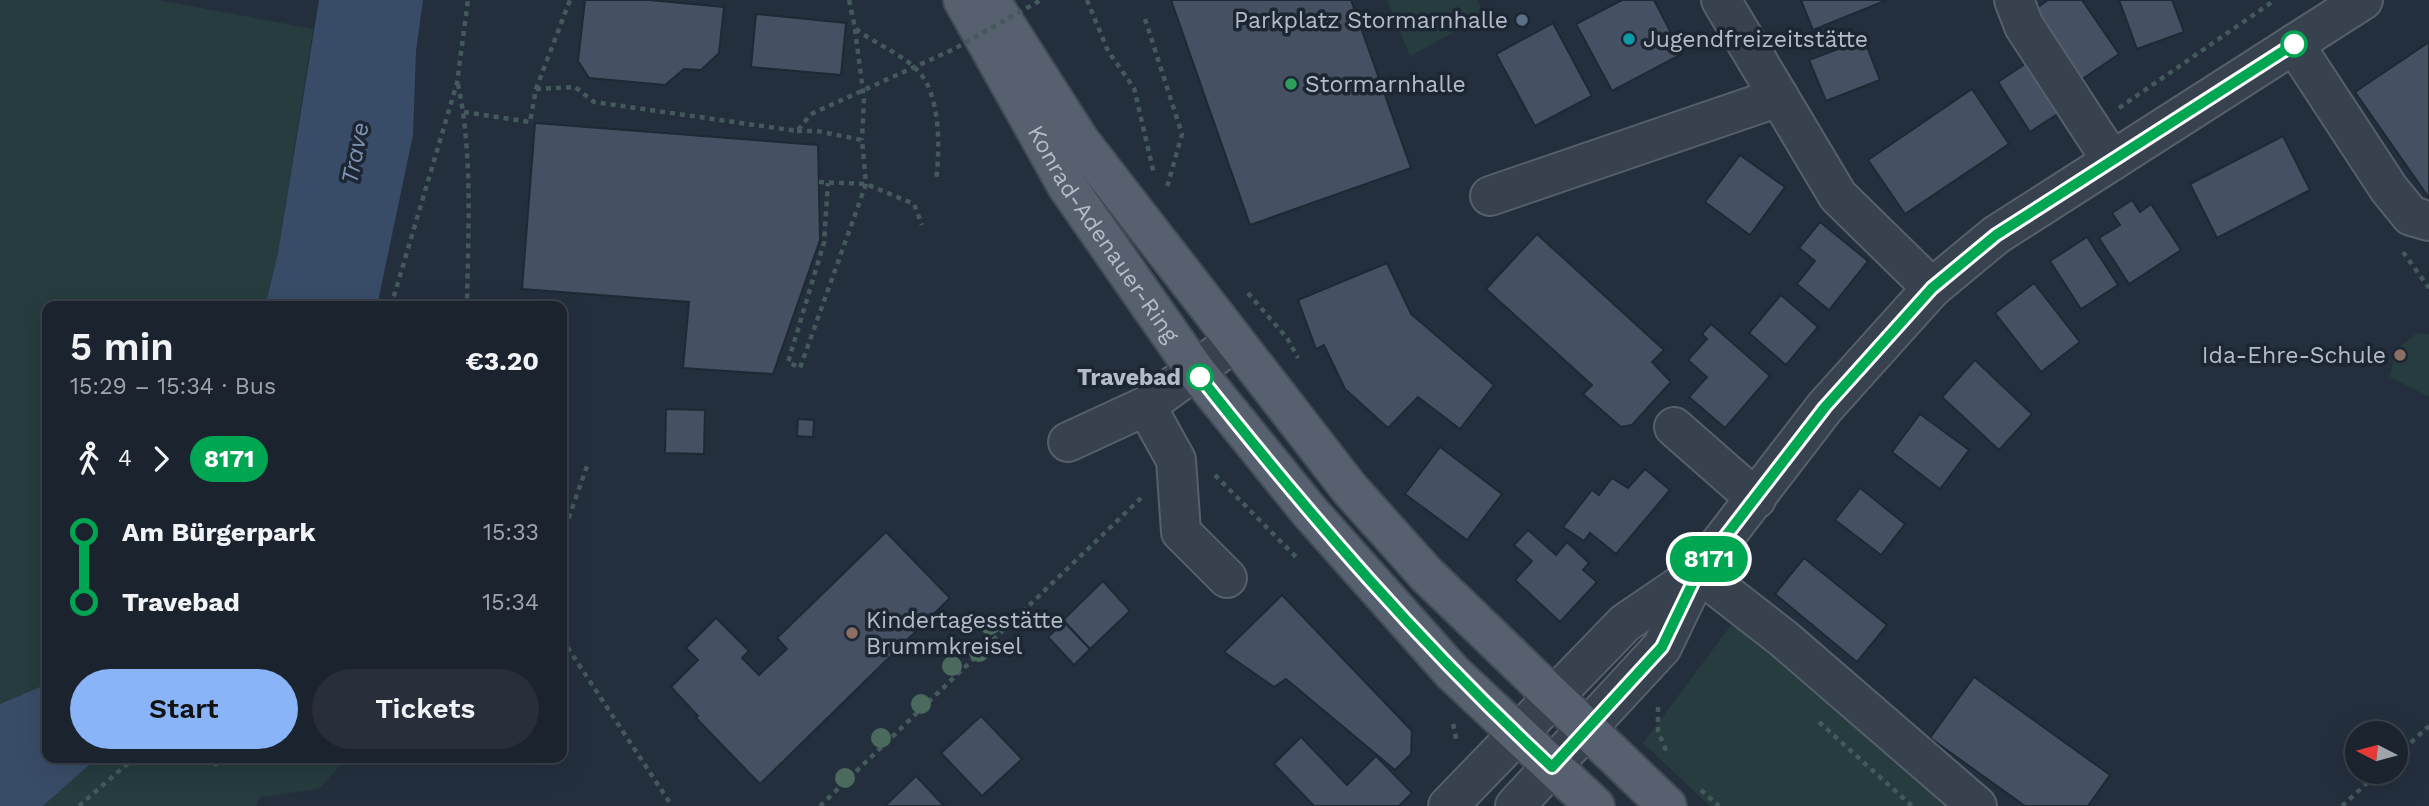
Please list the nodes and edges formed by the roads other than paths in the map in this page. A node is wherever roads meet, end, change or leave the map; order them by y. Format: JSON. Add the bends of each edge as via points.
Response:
{"nodes":[{"id":1,"x":963,"y":0,"type":"edge"},
{"id":2,"x":990,"y":0,"type":"edge"},
{"id":3,"x":1721,"y":0,"type":"edge"},
{"id":4,"x":2014,"y":0,"type":"edge"},
{"id":5,"x":2362,"y":0,"type":"edge"},
{"id":6,"x":2294,"y":44,"type":"junction"},
{"id":7,"x":1779,"y":97,"type":"junction"},
{"id":8,"x":2112,"y":161,"type":"junction"},
{"id":9,"x":1490,"y":196,"type":"dead end"},
{"id":10,"x":2429,"y":221,"type":"edge"},
{"id":11,"x":1932,"y":288,"type":"junction"},
{"id":12,"x":1234,"y":342,"type":"junction"},
{"id":13,"x":1195,"y":370,"type":"junction"},
{"id":14,"x":1146,"y":406,"type":"junction"},
{"id":15,"x":1674,"y":427,"type":"dead end"},
{"id":16,"x":1068,"y":443,"type":"dead end"},
{"id":17,"x":1756,"y":499,"type":"junction"},
{"id":18,"x":1698,"y":572,"type":"junction"},
{"id":19,"x":1227,"y":578,"type":"dead end"},
{"id":20,"x":1552,"y":698,"type":"junction"},
{"id":21,"x":1586,"y":730,"type":"junction"},
{"id":22,"x":1517,"y":734,"type":"junction"},
{"id":23,"x":1552,"y":767,"type":"junction"},
{"id":24,"x":1680,"y":794,"type":"edge"},
{"id":25,"x":1448,"y":806,"type":"edge"},
{"id":26,"x":1515,"y":806,"type":"edge"},
{"id":27,"x":1595,"y":806,"type":"edge"},
{"id":28,"x":1977,"y":806,"type":"edge"}],
"edges":[{"from":1,"to":13,"type":"main road","name":"Konrad-Adenauer-Ring","via":[[1067,186]]},
{"from":2,"to":12,"type":"main road","name":"Konrad-Adenauer-Ring","via":[[1080,141]]},
{"from":3,"to":7,"type":"street"},
{"from":4,"to":8,"type":"street","via":[[2024,26]]},
{"from":5,"to":6,"type":"street"},
{"from":6,"to":8,"type":"street"},
{"from":6,"to":10,"type":"street","via":[[2389,189],[2411,216]]},
{"from":7,"to":9,"type":"street"},
{"from":7,"to":11,"type":"street","via":[[1838,196]]},
{"from":8,"to":11,"type":"street","via":[[1987,242]]},
{"from":11,"to":17,"type":"street","via":[[1825,407]]},
{"from":12,"to":13,"type":"street"},
{"from":12,"to":20,"type":"main road","name":"Konrad-Adenauer-Ring","via":[[1349,488],[1426,574]]},
{"from":13,"to":14,"type":"street"},
{"from":13,"to":22,"type":"main road","name":"Konrad-Adenauer-Ring","via":[[1379,592]]},
{"from":14,"to":16,"type":"street"},
{"from":14,"to":19,"type":"street","via":[[1177,460],[1181,532]]},
{"from":15,"to":17,"type":"street"},
{"from":17,"to":18,"type":"street"},
{"from":18,"to":20,"type":"street","via":[[1625,623]]},
{"from":18,"to":21,"type":"street","via":[[1662,647]]},
{"from":18,"to":28,"type":"street","via":[[1784,639]]},
{"from":20,"to":21,"type":"main road","name":"Konrad-Adenauer-Ring"},
{"from":20,"to":22,"type":"street"},
{"from":21,"to":23,"type":"street"},
{"from":21,"to":24,"type":"main road","name":"Konrad-Adenauer-Ring"},
{"from":22,"to":23,"type":"main road","name":"Konrad-Adenauer-Ring"},
{"from":22,"to":25,"type":"street"},
{"from":23,"to":26,"type":"street"},
{"from":23,"to":27,"type":"main road","name":"Konrad-Adenauer-Ring"}]}
